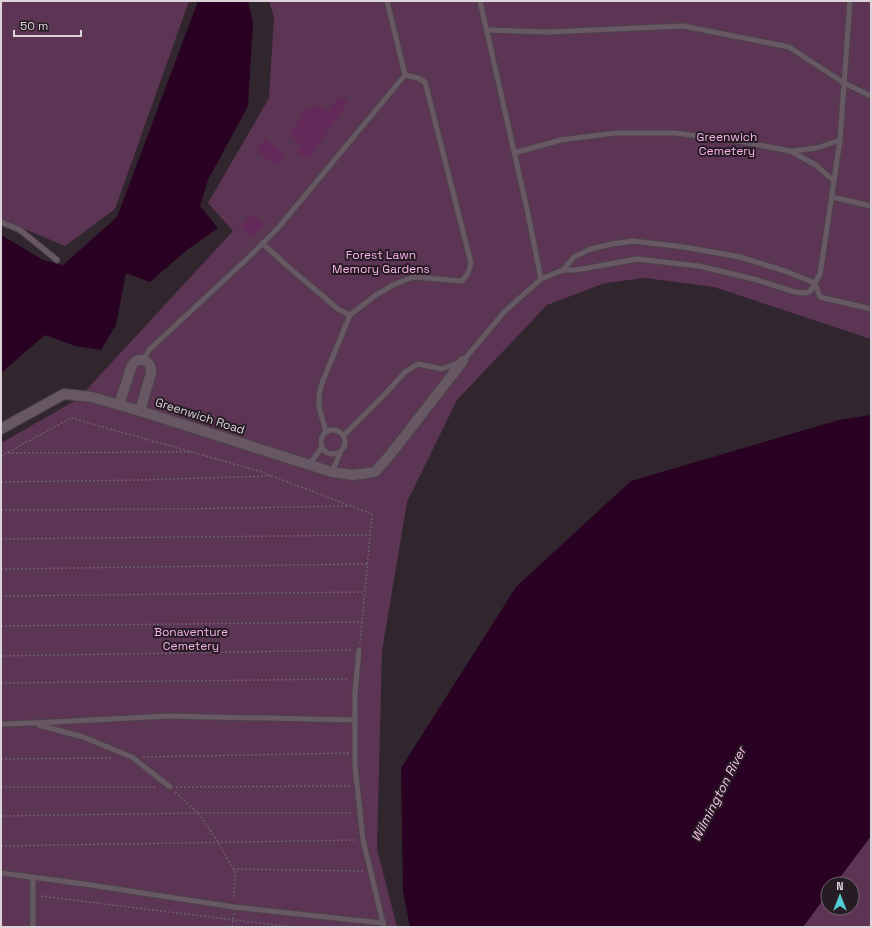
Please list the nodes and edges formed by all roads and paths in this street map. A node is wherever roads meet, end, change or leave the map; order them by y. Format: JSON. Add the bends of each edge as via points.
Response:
{"nodes":[{"id":1,"x":387,"y":1,"type":"edge"},
{"id":2,"x":480,"y":1,"type":"edge"},
{"id":3,"x":850,"y":1,"type":"edge"},
{"id":4,"x":486,"y":30,"type":"junction"},
{"id":5,"x":405,"y":75,"type":"junction"},
{"id":6,"x":844,"y":83,"type":"junction"},
{"id":7,"x":871,"y":96,"type":"edge"},
{"id":8,"x":840,"y":140,"type":"junction"},
{"id":9,"x":790,"y":151,"type":"junction"},
{"id":10,"x":514,"y":153,"type":"junction"},
{"id":11,"x":834,"y":181,"type":"junction"},
{"id":12,"x":832,"y":197,"type":"junction"},
{"id":13,"x":871,"y":206,"type":"edge"},
{"id":14,"x":1,"y":222,"type":"edge"},
{"id":15,"x":262,"y":243,"type":"junction"},
{"id":16,"x":57,"y":260,"type":"dead end"},
{"id":17,"x":563,"y":270,"type":"junction"},
{"id":18,"x":541,"y":279,"type":"junction"},
{"id":19,"x":815,"y":284,"type":"junction"},
{"id":20,"x":871,"y":309,"type":"edge"},
{"id":21,"x":350,"y":316,"type":"junction"},
{"id":22,"x":143,"y":360,"type":"junction"},
{"id":23,"x":463,"y":361,"type":"junction"},
{"id":24,"x":119,"y":405,"type":"junction"},
{"id":25,"x":140,"y":411,"type":"junction"},
{"id":26,"x":1,"y":429,"type":"edge"},
{"id":27,"x":326,"y":432,"type":"junction"},
{"id":28,"x":343,"y":436,"type":"junction"},
{"id":29,"x":322,"y":447,"type":"junction"},
{"id":30,"x":193,"y":452,"type":"junction"},
{"id":31,"x":340,"y":452,"type":"junction"},
{"id":32,"x":6,"y":453,"type":"junction"},
{"id":33,"x":1,"y":456,"type":"edge"},
{"id":34,"x":309,"y":465,"type":"junction"},
{"id":35,"x":332,"y":472,"type":"junction"},
{"id":36,"x":273,"y":476,"type":"junction"},
{"id":37,"x":1,"y":482,"type":"edge"},
{"id":38,"x":351,"y":506,"type":"junction"},
{"id":39,"x":1,"y":510,"type":"edge"},
{"id":40,"x":370,"y":535,"type":"junction"},
{"id":41,"x":1,"y":539,"type":"edge"},
{"id":42,"x":368,"y":564,"type":"junction"},
{"id":43,"x":1,"y":569,"type":"edge"},
{"id":44,"x":365,"y":592,"type":"junction"},
{"id":45,"x":1,"y":596,"type":"edge"},
{"id":46,"x":362,"y":622,"type":"junction"},
{"id":47,"x":1,"y":626,"type":"edge"},
{"id":48,"x":359,"y":650,"type":"junction"},
{"id":49,"x":1,"y":656,"type":"edge"},
{"id":50,"x":357,"y":679,"type":"junction"},
{"id":51,"x":1,"y":683,"type":"edge"},
{"id":52,"x":355,"y":720,"type":"junction"},
{"id":53,"x":34,"y":723,"type":"junction"},
{"id":54,"x":1,"y":724,"type":"edge"},
{"id":55,"x":355,"y":753,"type":"junction"},
{"id":56,"x":132,"y":757,"type":"junction"},
{"id":57,"x":116,"y":758,"type":"dead end"},
{"id":58,"x":1,"y":759,"type":"edge"},
{"id":59,"x":357,"y":786,"type":"junction"},
{"id":60,"x":1,"y":787,"type":"edge"},
{"id":61,"x":170,"y":787,"type":"junction"},
{"id":62,"x":360,"y":813,"type":"junction"},
{"id":63,"x":198,"y":814,"type":"junction"},
{"id":64,"x":1,"y":816,"type":"edge"},
{"id":65,"x":363,"y":840,"type":"junction"},
{"id":66,"x":218,"y":842,"type":"junction"},
{"id":67,"x":1,"y":846,"type":"edge"},
{"id":68,"x":233,"y":869,"type":"junction"},
{"id":69,"x":370,"y":872,"type":"junction"},
{"id":70,"x":1,"y":873,"type":"edge"},
{"id":71,"x":33,"y":877,"type":"junction"},
{"id":72,"x":33,"y":895,"type":"junction"},
{"id":73,"x":234,"y":907,"type":"junction"},
{"id":74,"x":233,"y":920,"type":"junction"},
{"id":75,"x":383,"y":925,"type":"edge"},
{"id":76,"x":33,"y":927,"type":"edge"},
{"id":77,"x":232,"y":927,"type":"edge"},
{"id":78,"x":293,"y":927,"type":"edge"}],
"edges":[{"from":1,"to":5,"type":"lane"},
{"from":2,"to":4,"type":"lane"},
{"from":3,"to":6,"type":"lane"},
{"from":4,"to":6,"type":"lane","via":[[548,32],[683,26],[789,47]]},
{"from":4,"to":10,"type":"lane"},
{"from":5,"to":15,"type":"lane","via":[[278,228]]},
{"from":5,"to":21,"type":"lane","via":[[425,82],[471,263],[462,281],[413,277],[376,295]]},
{"from":6,"to":7,"type":"lane"},
{"from":6,"to":8,"type":"lane"},
{"from":8,"to":9,"type":"lane","via":[[817,148]]},
{"from":8,"to":11,"type":"lane"},
{"from":9,"to":10,"type":"lane","via":[[733,140],[674,133],[615,133],[561,140]]},
{"from":9,"to":11,"type":"lane","via":[[816,165]]},
{"from":10,"to":18,"type":"lane"},
{"from":11,"to":12,"type":"lane"},
{"from":12,"to":13,"type":"lane"},
{"from":12,"to":19,"type":"lane","via":[[820,274]]},
{"from":14,"to":16,"type":"lane","via":[[20,230]]},
{"from":15,"to":21,"type":"lane","via":[[338,309]]},
{"from":15,"to":22,"type":"lane","via":[[149,350]]},
{"from":17,"to":18,"type":"lane"},
{"from":17,"to":19,"type":"lane","via":[[637,259],[699,266],[754,278],[795,292],[809,292]]},
{"from":17,"to":19,"type":"lane","via":[[574,256],[591,249],[633,241],[740,257],[785,271]]},
{"from":18,"to":23,"type":"lane","via":[[505,310]]},
{"from":19,"to":20,"type":"lane","via":[[820,297]]},
{"from":21,"to":27,"type":"lane","via":[[319,395],[319,408]]},
{"from":22,"to":24,"type":"street","via":[[132,365]]},
{"from":22,"to":25,"type":"street","via":[[149,363],[152,369]]},
{"from":23,"to":28,"type":"lane","via":[[442,369],[418,364],[405,372]]},
{"from":23,"to":35,"type":"street","name":"Greenwich Road","via":[[375,472],[353,475]]},
{"from":24,"to":25,"type":"street","name":"Greenwich Road"},
{"from":24,"to":26,"type":"street","name":"Greenwich Road","via":[[92,397],[64,394]]},
{"from":25,"to":34,"type":"street","name":"Greenwich Road"},
{"from":27,"to":28,"type":"lane","via":[[334,430]]},
{"from":27,"to":29,"type":"lane","via":[[323,435]]},
{"from":28,"to":31,"type":"lane","via":[[346,444]]},
{"from":29,"to":31,"type":"lane","via":[[330,454]]},
{"from":29,"to":34,"type":"lane"},
{"from":30,"to":32,"type":"path"},
{"from":30,"to":32,"type":"path","via":[[71,418]]},
{"from":30,"to":36,"type":"path"},
{"from":31,"to":35,"type":"lane"},
{"from":32,"to":33,"type":"path"},
{"from":34,"to":35,"type":"street","name":"Greenwich Road"},
{"from":36,"to":37,"type":"path"},
{"from":36,"to":38,"type":"path"},
{"from":38,"to":39,"type":"path"},
{"from":38,"to":40,"type":"path","via":[[372,514]]},
{"from":40,"to":41,"type":"path"},
{"from":40,"to":42,"type":"path"},
{"from":42,"to":43,"type":"path"},
{"from":42,"to":44,"type":"path"},
{"from":44,"to":45,"type":"path"},
{"from":44,"to":46,"type":"path"},
{"from":46,"to":47,"type":"path"},
{"from":46,"to":48,"type":"path"},
{"from":48,"to":49,"type":"path"},
{"from":48,"to":50,"type":"lane"},
{"from":50,"to":51,"type":"path"},
{"from":50,"to":52,"type":"lane"},
{"from":52,"to":53,"type":"lane","via":[[168,716]]},
{"from":52,"to":55,"type":"lane"},
{"from":53,"to":54,"type":"lane"},
{"from":53,"to":56,"type":"lane","via":[[83,737]]},
{"from":55,"to":56,"type":"path"},
{"from":55,"to":59,"type":"lane"},
{"from":56,"to":61,"type":"lane"},
{"from":57,"to":58,"type":"path"},
{"from":59,"to":61,"type":"path"},
{"from":59,"to":62,"type":"lane"},
{"from":60,"to":61,"type":"path"},
{"from":61,"to":63,"type":"path"},
{"from":62,"to":63,"type":"path"},
{"from":62,"to":65,"type":"lane"},
{"from":63,"to":64,"type":"path"},
{"from":63,"to":66,"type":"path"},
{"from":65,"to":66,"type":"path"},
{"from":65,"to":69,"type":"lane"},
{"from":66,"to":67,"type":"path"},
{"from":66,"to":68,"type":"path"},
{"from":68,"to":69,"type":"path"},
{"from":68,"to":73,"type":"path"},
{"from":69,"to":75,"type":"lane"},
{"from":70,"to":71,"type":"lane"},
{"from":71,"to":72,"type":"lane"},
{"from":71,"to":73,"type":"lane"},
{"from":72,"to":74,"type":"path"},
{"from":72,"to":76,"type":"lane"},
{"from":73,"to":74,"type":"path"},
{"from":73,"to":75,"type":"lane"},
{"from":74,"to":77,"type":"path"},
{"from":74,"to":78,"type":"path"}]}
